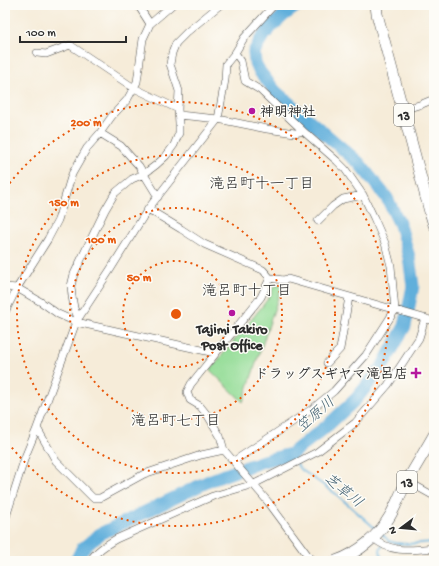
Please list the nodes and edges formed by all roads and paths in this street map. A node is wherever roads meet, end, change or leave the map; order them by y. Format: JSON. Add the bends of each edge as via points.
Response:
{"nodes":[{"id":1,"x":138,"y":5,"type":"edge"},
{"id":2,"x":172,"y":5,"type":"edge"},
{"id":3,"x":220,"y":5,"type":"edge"},
{"id":4,"x":274,"y":5,"type":"edge"},
{"id":5,"x":376,"y":5,"type":"edge"},
{"id":6,"x":150,"y":24,"type":"junction"},
{"id":7,"x":38,"y":53,"type":"dead end"},
{"id":8,"x":236,"y":53,"type":"junction"},
{"id":9,"x":134,"y":88,"type":"junction"},
{"id":10,"x":434,"y":99,"type":"edge"},
{"id":11,"x":403,"y":110,"type":"junction"},
{"id":12,"x":178,"y":112,"type":"junction"},
{"id":13,"x":218,"y":119,"type":"junction"},
{"id":14,"x":303,"y":131,"type":"junction"},
{"id":15,"x":100,"y":133,"type":"junction"},
{"id":16,"x":144,"y":174,"type":"junction"},
{"id":17,"x":363,"y":195,"type":"junction"},
{"id":18,"x":158,"y":197,"type":"junction"},
{"id":19,"x":148,"y":209,"type":"junction"},
{"id":20,"x":318,"y":221,"type":"dead end"},
{"id":21,"x":434,"y":224,"type":"edge"},
{"id":22,"x":270,"y":278,"type":"junction"},
{"id":23,"x":5,"y":286,"type":"edge"},
{"id":24,"x":17,"y":288,"type":"junction"},
{"id":25,"x":349,"y":297,"type":"junction"},
{"id":26,"x":395,"y":310,"type":"junction"},
{"id":27,"x":5,"y":312,"type":"edge"},
{"id":28,"x":425,"y":318,"type":"junction"},
{"id":29,"x":77,"y":320,"type":"junction"},
{"id":30,"x":434,"y":321,"type":"edge"},
{"id":31,"x":215,"y":353,"type":"junction"},
{"id":32,"x":327,"y":363,"type":"dead end"},
{"id":33,"x":37,"y":428,"type":"junction"},
{"id":34,"x":434,"y":435,"type":"edge"},
{"id":35,"x":224,"y":450,"type":"junction"},
{"id":36,"x":234,"y":461,"type":"junction"},
{"id":37,"x":407,"y":481,"type":"junction"},
{"id":38,"x":254,"y":484,"type":"junction"},
{"id":39,"x":434,"y":496,"type":"edge"},
{"id":40,"x":5,"y":520,"type":"edge"},
{"id":41,"x":377,"y":536,"type":"junction"},
{"id":42,"x":434,"y":548,"type":"edge"},
{"id":43,"x":90,"y":561,"type":"edge"},
{"id":44,"x":312,"y":561,"type":"edge"},
{"id":45,"x":336,"y":561,"type":"edge"}],
"edges":[{"from":1,"to":6,"type":"street"},
{"from":2,"to":6,"type":"street"},
{"from":3,"to":12,"type":"street","via":[[176,43],[172,53],[170,64],[178,91]]},
{"from":4,"to":8,"type":"street","via":[[244,38]]},
{"from":5,"to":11,"type":"main road","number":"13"},
{"from":6,"to":9,"type":"street","via":[[143,39]]},
{"from":7,"to":9,"type":"street","via":[[46,54],[70,45]]},
{"from":8,"to":13,"type":"street","via":[[226,64]]},
{"from":8,"to":14,"type":"street","via":[[241,61],[245,81],[260,90]]},
{"from":9,"to":12,"type":"street"},
{"from":9,"to":15,"type":"street"},
{"from":10,"to":11,"type":"street"},
{"from":11,"to":21,"type":"main road","number":"13"},
{"from":12,"to":13,"type":"street"},
{"from":12,"to":16,"type":"street","via":[[179,133],[174,145],[166,156]]},
{"from":13,"to":14,"type":"street","via":[[267,129]]},
{"from":13,"to":18,"type":"street"},
{"from":14,"to":17,"type":"street","via":[[345,169]]},
{"from":15,"to":16,"type":"street","via":[[121,146]]},
{"from":15,"to":24,"type":"street","via":[[87,148],[72,174],[58,220]]},
{"from":16,"to":18,"type":"street"},
{"from":16,"to":29,"type":"street","via":[[132,179],[115,193],[77,267],[72,286]]},
{"from":17,"to":20,"type":"street","via":[[343,199]]},
{"from":17,"to":26,"type":"street","via":[[385,243]]},
{"from":18,"to":19,"type":"street"},
{"from":19,"to":22,"type":"street","via":[[204,244],[263,270]]},
{"from":19,"to":29,"type":"street"},
{"from":22,"to":25,"type":"street","via":[[288,279]]},
{"from":22,"to":31,"type":"street","via":[[261,297]]},
{"from":23,"to":24,"type":"street"},
{"from":24,"to":27,"type":"street"},
{"from":24,"to":29,"type":"street","via":[[58,314]]},
{"from":25,"to":26,"type":"street"},
{"from":25,"to":32,"type":"street","via":[[340,349]]},
{"from":26,"to":28,"type":"street"},
{"from":26,"to":36,"type":"street","via":[[366,355],[334,391],[302,417]]},
{"from":28,"to":30,"type":"street"},
{"from":28,"to":38,"type":"street","via":[[418,338],[404,361],[388,385],[355,423],[317,452]]},
{"from":29,"to":31,"type":"street"},
{"from":29,"to":33,"type":"street"},
{"from":31,"to":35,"type":"street","via":[[187,392],[190,400],[200,406],[208,416],[220,436]]},
{"from":33,"to":35,"type":"street","via":[[56,461],[93,498],[100,498],[144,474]]},
{"from":33,"to":40,"type":"street"},
{"from":34,"to":37,"type":"main road","number":"13"},
{"from":35,"to":36,"type":"street"},
{"from":36,"to":38,"type":"street"},
{"from":37,"to":39,"type":"street"},
{"from":37,"to":41,"type":"main road","number":"13"},
{"from":38,"to":43,"type":"street","via":[[213,496],[116,539],[105,545]]},
{"from":38,"to":44,"type":"street"},
{"from":41,"to":42,"type":"street","via":[[386,546],[405,550]]},
{"from":41,"to":45,"type":"main road","number":"13"}]}
